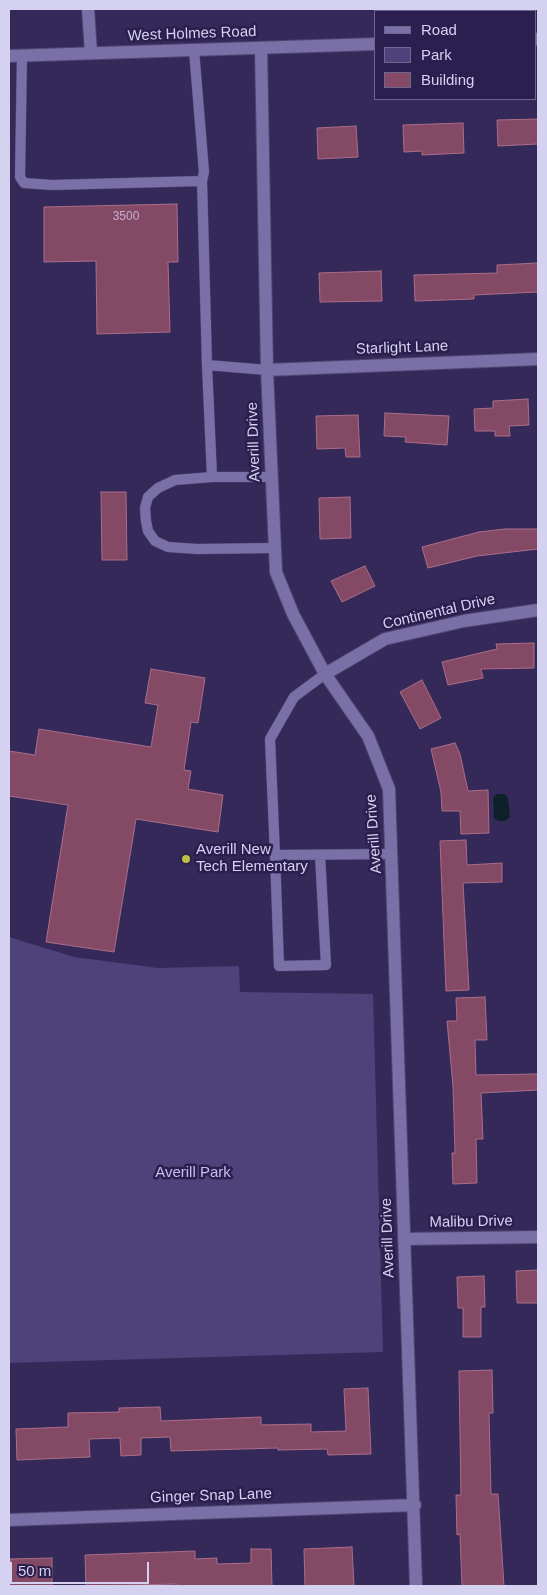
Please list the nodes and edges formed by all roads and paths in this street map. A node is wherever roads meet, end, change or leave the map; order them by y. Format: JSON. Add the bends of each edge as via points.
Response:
{"nodes":[{"id":1,"x":88,"y":9,"type":"edge"},
{"id":2,"x":374,"y":44,"type":"edge"},
{"id":3,"x":261,"y":48,"type":"junction"},
{"id":4,"x":194,"y":50,"type":"junction"},
{"id":5,"x":91,"y":53,"type":"junction"},
{"id":6,"x":22,"y":55,"type":"junction"},
{"id":7,"x":9,"y":56,"type":"edge"},
{"id":8,"x":202,"y":181,"type":"junction"},
{"id":9,"x":538,"y":360,"type":"edge"},
{"id":10,"x":207,"y":365,"type":"junction"},
{"id":11,"x":267,"y":370,"type":"junction"},
{"id":12,"x":272,"y":476,"type":"junction"},
{"id":13,"x":212,"y":477,"type":"junction"},
{"id":14,"x":275,"y":548,"type":"junction"},
{"id":15,"x":538,"y":610,"type":"edge"},
{"id":16,"x":325,"y":674,"type":"junction"},
{"id":17,"x":392,"y":854,"type":"junction"},
{"id":18,"x":276,"y":855,"type":"junction"},
{"id":19,"x":320,"y":855,"type":"junction"},
{"id":20,"x":538,"y":1238,"type":"edge"},
{"id":21,"x":404,"y":1239,"type":"junction"},
{"id":22,"x":415,"y":1505,"type":"junction"},
{"id":23,"x":9,"y":1520,"type":"edge"},
{"id":24,"x":416,"y":1586,"type":"edge"}],
"edges":[{"from":1,"to":5,"type":"street"},
{"from":2,"to":3,"type":"street","name":"West Holmes Road"},
{"from":3,"to":4,"type":"street","name":"West Holmes Road"},
{"from":3,"to":11,"type":"street","name":"Averill Drive"},
{"from":4,"to":5,"type":"street","name":"West Holmes Road"},
{"from":4,"to":8,"type":"lane","via":[[204,172]]},
{"from":5,"to":6,"type":"street","name":"West Holmes Road"},
{"from":6,"to":7,"type":"street","name":"West Holmes Road"},
{"from":6,"to":8,"type":"lane","via":[[20,177],[24,183]]},
{"from":8,"to":10,"type":"lane"},
{"from":9,"to":11,"type":"street","name":"Starlight Lane"},
{"from":10,"to":11,"type":"lane"},
{"from":10,"to":13,"type":"lane"},
{"from":11,"to":12,"type":"street","name":"Averill Drive"},
{"from":12,"to":13,"type":"lane"},
{"from":12,"to":14,"type":"street","name":"Averill Drive"},
{"from":13,"to":14,"type":"lane","via":[[175,480],[148,497],[146,521],[155,541],[168,547],[197,549]]},
{"from":14,"to":16,"type":"street","name":"Averill Drive","via":[[276,572],[293,614]]},
{"from":15,"to":16,"type":"street","name":"Continental Drive","via":[[464,621],[385,639]]},
{"from":16,"to":17,"type":"street","name":"Averill Drive","via":[[368,736],[389,790]]},
{"from":16,"to":18,"type":"lane","via":[[294,698],[270,739]]},
{"from":17,"to":19,"type":"lane"},
{"from":17,"to":21,"type":"street","name":"Averill Drive"},
{"from":18,"to":19,"type":"lane"},
{"from":18,"to":19,"type":"lane","via":[[279,966],[326,965]]},
{"from":20,"to":21,"type":"street","name":"Malibu Drive"},
{"from":21,"to":22,"type":"street","name":"Averill Drive"},
{"from":22,"to":23,"type":"street","name":"Ginger Snap Lane"},
{"from":22,"to":24,"type":"street","name":"Averill Drive"}]}
